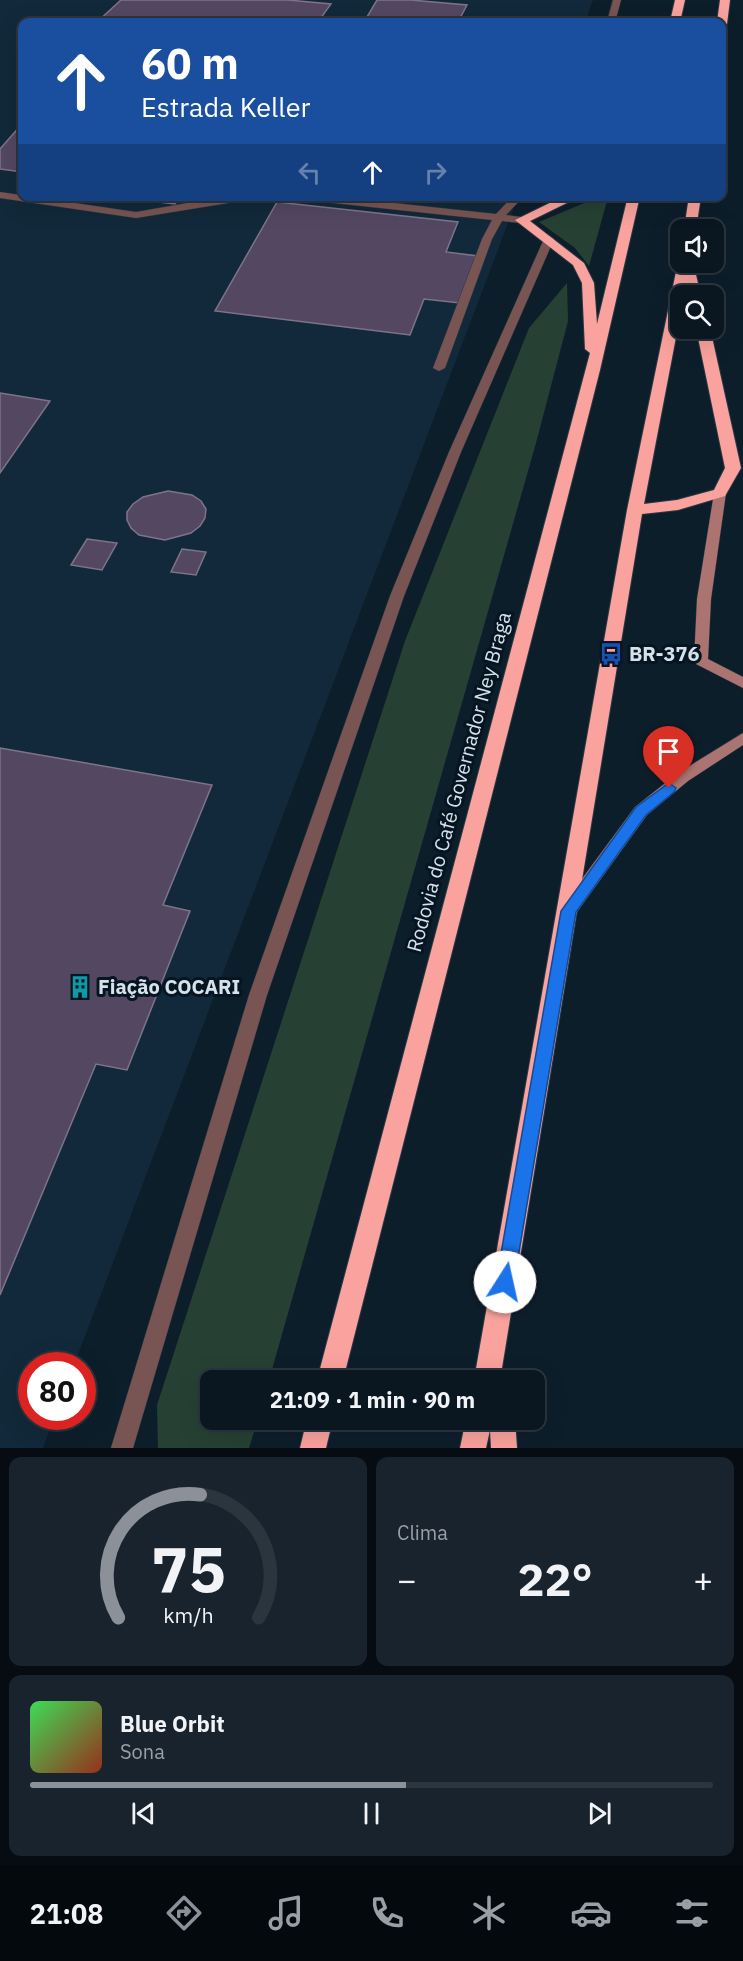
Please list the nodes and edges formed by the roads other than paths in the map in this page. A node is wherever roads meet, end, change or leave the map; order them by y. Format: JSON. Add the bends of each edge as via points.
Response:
{"nodes":[{"id":1,"x":617,"y":0,"type":"edge"},
{"id":2,"x":680,"y":0,"type":"edge"},
{"id":3,"x":725,"y":0,"type":"edge"},
{"id":4,"x":612,"y":18,"type":"edge"},
{"id":5,"x":676,"y":18,"type":"edge"},
{"id":6,"x":723,"y":18,"type":"edge"},
{"id":7,"x":0,"y":195,"type":"edge"},
{"id":8,"x":18,"y":198,"type":"edge"},
{"id":9,"x":41,"y":201,"type":"edge"},
{"id":10,"x":216,"y":201,"type":"edge"},
{"id":11,"x":342,"y":201,"type":"edge"},
{"id":12,"x":514,"y":201,"type":"edge"},
{"id":13,"x":564,"y":201,"type":"edge"},
{"id":14,"x":633,"y":201,"type":"edge"},
{"id":15,"x":694,"y":201,"type":"edge"},
{"id":16,"x":498,"y":218,"type":"junction"},
{"id":17,"x":692,"y":219,"type":"edge"},
{"id":18,"x":521,"y":220,"type":"junction"},
{"id":19,"x":549,"y":239,"type":"junction"},
{"id":20,"x":684,"y":273,"type":"edge"},
{"id":21,"x":705,"y":339,"type":"edge"},
{"id":22,"x":439,"y":368,"type":"dead end"},
{"id":23,"x":593,"y":370,"type":"junction"},
{"id":24,"x":720,"y":493,"type":"junction"},
{"id":25,"x":635,"y":510,"type":"junction"},
{"id":26,"x":743,"y":682,"type":"edge"},
{"id":27,"x":743,"y":738,"type":"edge"},
{"id":28,"x":568,"y":911,"type":"junction"},
{"id":29,"x":497,"y":1328,"type":"junction"},
{"id":30,"x":333,"y":1370,"type":"edge"},
{"id":31,"x":489,"y":1370,"type":"edge"},
{"id":32,"x":499,"y":1370,"type":"edge"},
{"id":33,"x":317,"y":1430,"type":"edge"},
{"id":34,"x":477,"y":1430,"type":"edge"},
{"id":35,"x":503,"y":1430,"type":"edge"},
{"id":36,"x":122,"y":1448,"type":"edge"},
{"id":37,"x":313,"y":1448,"type":"edge"},
{"id":38,"x":473,"y":1448,"type":"edge"},
{"id":39,"x":504,"y":1448,"type":"edge"}],
"edges":[{"from":1,"to":4,"type":"lane"},
{"from":2,"to":5,"type":"highway"},
{"from":3,"to":6,"type":"highway"},
{"from":7,"to":8,"type":"lane"},
{"from":9,"to":10,"type":"lane","via":[[136,215]]},
{"from":11,"to":16,"type":"lane"},
{"from":12,"to":16,"type":"lane"},
{"from":13,"to":18,"type":"highway"},
{"from":14,"to":23,"type":"highway","name":"Rodovia do Café Governador Ney Braga"},
{"from":15,"to":17,"type":"highway"},
{"from":16,"to":18,"type":"lane"},
{"from":16,"to":22,"type":"lane"},
{"from":18,"to":19,"type":"highway"},
{"from":19,"to":23,"type":"highway","via":[[578,263],[588,283]]},
{"from":19,"to":36,"type":"lane","via":[[396,596],[258,995]]},
{"from":20,"to":25,"type":"highway"},
{"from":21,"to":24,"type":"highway","via":[[733,468]]},
{"from":23,"to":30,"type":"highway","name":"Rodovia do Café Governador Ney Braga"},
{"from":24,"to":25,"type":"highway","via":[[678,505]]},
{"from":24,"to":26,"type":"street","via":[[704,599],[701,661]]},
{"from":25,"to":28,"type":"highway"},
{"from":27,"to":28,"type":"street","via":[[683,777],[641,811]]},
{"from":28,"to":29,"type":"highway"},
{"from":29,"to":31,"type":"highway"},
{"from":29,"to":32,"type":"highway"},
{"from":33,"to":37,"type":"highway"},
{"from":34,"to":38,"type":"highway"},
{"from":35,"to":39,"type":"highway"}]}
